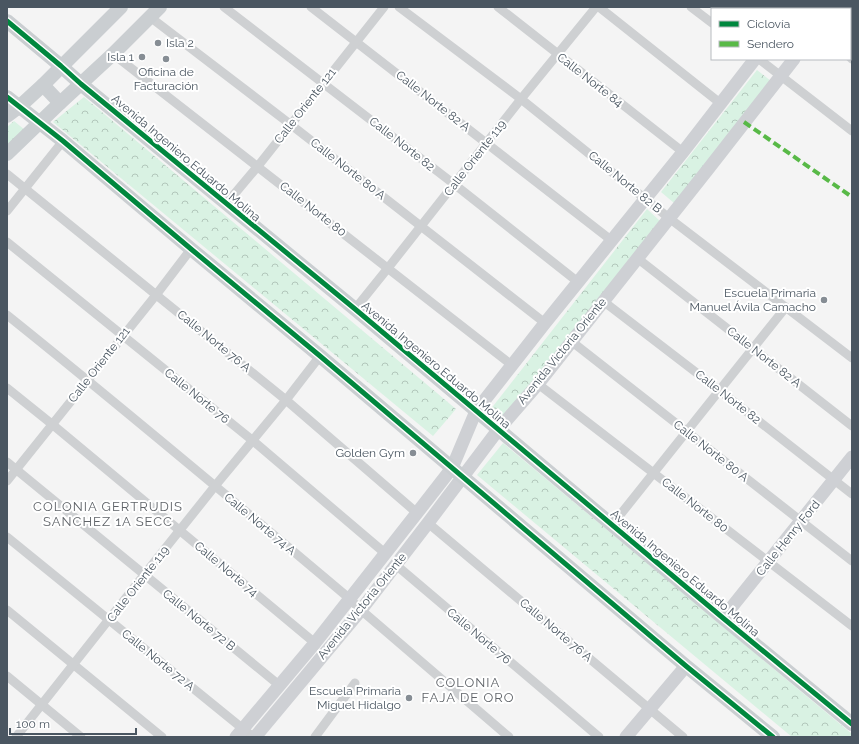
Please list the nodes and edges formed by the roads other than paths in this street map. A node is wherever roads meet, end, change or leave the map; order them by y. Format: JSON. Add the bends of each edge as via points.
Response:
{"nodes":[{"id":1,"x":121,"y":7,"type":"edge"},
{"id":2,"x":160,"y":7,"type":"edge"},
{"id":3,"x":224,"y":7,"type":"edge"},
{"id":4,"x":312,"y":7,"type":"edge"},
{"id":5,"x":384,"y":7,"type":"edge"},
{"id":6,"x":399,"y":7,"type":"edge"},
{"id":7,"x":498,"y":7,"type":"edge"},
{"id":8,"x":596,"y":7,"type":"edge"},
{"id":9,"x":599,"y":7,"type":"edge"},
{"id":10,"x":691,"y":7,"type":"edge"},
{"id":11,"x":150,"y":17,"type":"junction"},
{"id":12,"x":7,"y":21,"type":"edge"},
{"id":13,"x":711,"y":22,"type":"edge"},
{"id":14,"x":356,"y":41,"type":"junction"},
{"id":15,"x":113,"y":54,"type":"junction"},
{"id":16,"x":557,"y":54,"type":"junction"},
{"id":17,"x":754,"y":60,"type":"edge"},
{"id":18,"x":760,"y":60,"type":"edge"},
{"id":19,"x":793,"y":60,"type":"edge"},
{"id":20,"x":61,"y":66,"type":"junction"},
{"id":21,"x":780,"y":76,"type":"junction"},
{"id":22,"x":323,"y":83,"type":"junction"},
{"id":23,"x":81,"y":84,"type":"junction"},
{"id":24,"x":43,"y":85,"type":"junction"},
{"id":25,"x":7,"y":97,"type":"edge"},
{"id":26,"x":521,"y":99,"type":"junction"},
{"id":27,"x":60,"y":102,"type":"junction"},
{"id":28,"x":720,"y":103,"type":"junction"},
{"id":29,"x":19,"y":106,"type":"junction"},
{"id":30,"x":7,"y":116,"type":"edge"},
{"id":31,"x":40,"y":122,"type":"junction"},
{"id":32,"x":290,"y":124,"type":"junction"},
{"id":33,"x":852,"y":131,"type":"edge"},
{"id":34,"x":63,"y":141,"type":"junction"},
{"id":35,"x":487,"y":143,"type":"junction"},
{"id":36,"x":682,"y":152,"type":"junction"},
{"id":37,"x":7,"y":154,"type":"edge"},
{"id":38,"x":258,"y":166,"type":"junction"},
{"id":39,"x":7,"y":174,"type":"edge"},
{"id":40,"x":454,"y":184,"type":"junction"},
{"id":41,"x":25,"y":188,"type":"junction"},
{"id":42,"x":646,"y":198,"type":"junction"},
{"id":43,"x":226,"y":204,"type":"junction"},
{"id":44,"x":7,"y":212,"type":"edge"},
{"id":45,"x":669,"y":218,"type":"junction"},
{"id":46,"x":420,"y":226,"type":"junction"},
{"id":47,"x":611,"y":240,"type":"junction"},
{"id":48,"x":7,"y":242,"type":"edge"},
{"id":49,"x":191,"y":249,"type":"junction"},
{"id":50,"x":638,"y":258,"type":"junction"},
{"id":51,"x":388,"y":268,"type":"junction"},
{"id":52,"x":578,"y":282,"type":"junction"},
{"id":53,"x":156,"y":295,"type":"junction"},
{"id":54,"x":603,"y":301,"type":"junction"},
{"id":55,"x":786,"y":306,"type":"junction"},
{"id":56,"x":355,"y":309,"type":"junction"},
{"id":57,"x":7,"y":315,"type":"edge"},
{"id":58,"x":545,"y":323,"type":"junction"},
{"id":59,"x":122,"y":336,"type":"junction"},
{"id":60,"x":571,"y":341,"type":"junction"},
{"id":61,"x":753,"y":348,"type":"junction"},
{"id":62,"x":320,"y":356,"type":"junction"},
{"id":63,"x":852,"y":358,"type":"edge"},
{"id":64,"x":513,"y":366,"type":"junction"},
{"id":65,"x":88,"y":379,"type":"junction"},
{"id":66,"x":538,"y":384,"type":"junction"},
{"id":67,"x":7,"y":388,"type":"edge"},
{"id":68,"x":719,"y":390,"type":"junction"},
{"id":69,"x":286,"y":400,"type":"junction"},
{"id":70,"x":476,"y":411,"type":"junction"},
{"id":71,"x":53,"y":425,"type":"junction"},
{"id":72,"x":852,"y":426,"type":"edge"},
{"id":73,"x":498,"y":430,"type":"junction"},
{"id":74,"x":686,"y":431,"type":"junction"},
{"id":75,"x":252,"y":440,"type":"junction"},
{"id":76,"x":852,"y":457,"type":"edge"},
{"id":77,"x":7,"y":462,"type":"edge"},
{"id":78,"x":452,"y":468,"type":"junction"},
{"id":79,"x":16,"y":470,"type":"junction"},
{"id":80,"x":653,"y":473,"type":"junction"},
{"id":81,"x":463,"y":477,"type":"junction"},
{"id":82,"x":834,"y":480,"type":"junction"},
{"id":83,"x":7,"y":481,"type":"edge"},
{"id":84,"x":215,"y":486,"type":"junction"},
{"id":85,"x":852,"y":494,"type":"edge"},
{"id":86,"x":417,"y":513,"type":"junction"},
{"id":87,"x":801,"y":521,"type":"junction"},
{"id":88,"x":428,"y":523,"type":"junction"},
{"id":89,"x":612,"y":525,"type":"junction"},
{"id":90,"x":180,"y":530,"type":"junction"},
{"id":91,"x":7,"y":537,"type":"edge"},
{"id":92,"x":386,"y":554,"type":"junction"},
{"id":93,"x":852,"y":561,"type":"edge"},
{"id":94,"x":768,"y":562,"type":"junction"},
{"id":95,"x":396,"y":565,"type":"junction"},
{"id":96,"x":144,"y":575,"type":"junction"},
{"id":97,"x":350,"y":599,"type":"junction"},
{"id":98,"x":7,"y":610,"type":"edge"},
{"id":99,"x":360,"y":610,"type":"junction"},
{"id":100,"x":723,"y":618,"type":"junction"},
{"id":101,"x":109,"y":620,"type":"junction"},
{"id":102,"x":852,"y":626,"type":"edge"},
{"id":103,"x":315,"y":643,"type":"junction"},
{"id":104,"x":74,"y":665,"type":"junction"},
{"id":105,"x":686,"y":666,"type":"junction"},
{"id":106,"x":7,"y":676,"type":"edge"},
{"id":107,"x":355,"y":684,"type":"dead end"},
{"id":108,"x":279,"y":685,"type":"junction"},
{"id":109,"x":42,"y":704,"type":"junction"},
{"id":110,"x":650,"y":709,"type":"junction"},
{"id":111,"x":852,"y":724,"type":"edge"},
{"id":112,"x":239,"y":733,"type":"edge"},
{"id":113,"x":16,"y":737,"type":"edge"},
{"id":114,"x":82,"y":737,"type":"edge"},
{"id":115,"x":162,"y":737,"type":"edge"},
{"id":116,"x":254,"y":737,"type":"edge"},
{"id":117,"x":314,"y":737,"type":"edge"},
{"id":118,"x":509,"y":737,"type":"edge"},
{"id":119,"x":599,"y":737,"type":"edge"},
{"id":120,"x":626,"y":737,"type":"edge"},
{"id":121,"x":683,"y":737,"type":"edge"},
{"id":122,"x":773,"y":737,"type":"edge"}],
"edges":[{"from":1,"to":20,"type":"main road"},
{"from":2,"to":11,"type":"main road"},
{"from":3,"to":22,"type":"street","name":"Calle Norte 82"},
{"from":4,"to":14,"type":"street","name":"Calle Norte 82 A"},
{"from":5,"to":14,"type":"street","name":"Calle Oriente 121"},
{"from":6,"to":26,"type":"street","name":"Calle Norte 82 B"},
{"from":7,"to":16,"type":"street","name":"Calle Norte 84"},
{"from":8,"to":16,"type":"street","name":"Calle Oriente 119"},
{"from":9,"to":28,"type":"street"},
{"from":10,"to":13,"type":"street"},
{"from":11,"to":15,"type":"main road"},
{"from":11,"to":32,"type":"street","name":"Calle Norte 80 A"},
{"from":12,"to":20,"type":"main road","name":"Avenida Ingeniero Eduardo Molina"},
{"from":14,"to":22,"type":"street","name":"Calle Oriente 121"},
{"from":14,"to":35,"type":"street","name":"Calle Norte 82 A"},
{"from":15,"to":23,"type":"main road"},
{"from":15,"to":38,"type":"street","name":"Calle Norte 80"},
{"from":16,"to":26,"type":"street","name":"Calle Oriente 119"},
{"from":16,"to":36,"type":"street","name":"Calle Norte 84"},
{"from":17,"to":28,"type":"street","name":"Avenida Victoria Oriente"},
{"from":18,"to":21,"type":"street"},
{"from":19,"to":21,"type":"street","name":"Avenida Victoria Oriente"},
{"from":20,"to":23,"type":"main road","name":"Avenida Ingeniero Eduardo Molina"},
{"from":20,"to":24,"type":"main road"},
{"from":21,"to":33,"type":"street"},
{"from":21,"to":45,"type":"street","name":"Avenida Victoria Oriente"},
{"from":22,"to":32,"type":"street","name":"Calle Oriente 121"},
{"from":22,"to":40,"type":"street","name":"Calle Norte 82"},
{"from":23,"to":27,"type":"main road"},
{"from":23,"to":43,"type":"main road","name":"Avenida Ingeniero Eduardo Molina"},
{"from":24,"to":27,"type":"main road"},
{"from":24,"to":29,"type":"main road"},
{"from":25,"to":29,"type":"main road"},
{"from":26,"to":35,"type":"street","name":"Calle Oriente 119"},
{"from":26,"to":42,"type":"street","name":"Calle Norte 82 B"},
{"from":27,"to":31,"type":"main road"},
{"from":28,"to":36,"type":"street","name":"Avenida Victoria Oriente"},
{"from":29,"to":30,"type":"main road"},
{"from":29,"to":31,"type":"main road"},
{"from":31,"to":34,"type":"main road"},
{"from":31,"to":37,"type":"main road"},
{"from":32,"to":38,"type":"street","name":"Calle Oriente 121"},
{"from":32,"to":46,"type":"street","name":"Calle Norte 80 A"},
{"from":34,"to":41,"type":"street"},
{"from":34,"to":49,"type":"main road"},
{"from":35,"to":40,"type":"street","name":"Calle Oriente 119"},
{"from":35,"to":47,"type":"street","name":"Calle Norte 82 A"},
{"from":36,"to":42,"type":"street","name":"Avenida Victoria Oriente"},
{"from":38,"to":43,"type":"street","name":"Calle Oriente 121"},
{"from":38,"to":51,"type":"street","name":"Calle Norte 80"},
{"from":39,"to":41,"type":"street","name":"Calle Norte 76 A"},
{"from":40,"to":46,"type":"street","name":"Calle Oriente 119"},
{"from":40,"to":52,"type":"street","name":"Calle Norte 82"},
{"from":41,"to":44,"type":"street"},
{"from":41,"to":53,"type":"street","name":"Calle Norte 76 A"},
{"from":42,"to":45,"type":"street","name":"Calle Norte 82 B"},
{"from":42,"to":47,"type":"street","name":"Avenida Victoria Oriente"},
{"from":43,"to":56,"type":"main road","name":"Avenida Ingeniero Eduardo Molina"},
{"from":45,"to":50,"type":"street","name":"Avenida Victoria Oriente"},
{"from":45,"to":55,"type":"street","name":"Calle Norte 82 B"},
{"from":46,"to":51,"type":"street","name":"Calle Oriente 119"},
{"from":46,"to":58,"type":"street","name":"Calle Norte 80 A"},
{"from":47,"to":52,"type":"street","name":"Avenida Victoria Oriente"},
{"from":48,"to":59,"type":"street","name":"Calle Norte 76"},
{"from":49,"to":53,"type":"street","name":"Calle Oriente 121"},
{"from":49,"to":62,"type":"main road"},
{"from":50,"to":54,"type":"street","name":"Avenida Victoria Oriente"},
{"from":50,"to":61,"type":"street","name":"Calle Norte 82 A"},
{"from":51,"to":56,"type":"street","name":"Calle Oriente 119"},
{"from":51,"to":64,"type":"street","name":"Calle Norte 80"},
{"from":52,"to":58,"type":"street","name":"Avenida Victoria Oriente"},
{"from":53,"to":59,"type":"street","name":"Calle Oriente 121"},
{"from":53,"to":69,"type":"street","name":"Calle Norte 76 A"},
{"from":54,"to":60,"type":"street","name":"Avenida Victoria Oriente"},
{"from":54,"to":68,"type":"street","name":"Calle Norte 82"},
{"from":55,"to":61,"type":"street"},
{"from":55,"to":63,"type":"street","name":"Calle Norte 82 B"},
{"from":56,"to":70,"type":"main road","name":"Avenida Ingeniero Eduardo Molina"},
{"from":57,"to":65,"type":"street","name":"Calle Norte 74 A"},
{"from":58,"to":64,"type":"street","name":"Avenida Victoria Oriente"},
{"from":59,"to":65,"type":"street","name":"Calle Oriente 121"},
{"from":59,"to":75,"type":"street","name":"Calle Norte 76"},
{"from":60,"to":66,"type":"street","name":"Avenida Victoria Oriente"},
{"from":60,"to":74,"type":"street","name":"Calle Norte 80 A"},
{"from":61,"to":68,"type":"street"},
{"from":61,"to":72,"type":"street","name":"Calle Norte 82 A"},
{"from":62,"to":69,"type":"street","name":"Calle Oriente 119"},
{"from":62,"to":78,"type":"main road"},
{"from":64,"to":70,"type":"street","name":"Avenida Victoria Oriente"},
{"from":65,"to":71,"type":"street","name":"Calle Oriente 121"},
{"from":65,"to":84,"type":"street","name":"Calle Norte 74 A"},
{"from":66,"to":73,"type":"street","name":"Avenida Victoria Oriente"},
{"from":66,"to":80,"type":"street","name":"Calle Norte 80"},
{"from":67,"to":71,"type":"street","name":"Calle Norte 74"},
{"from":68,"to":74,"type":"street"},
{"from":68,"to":82,"type":"street","name":"Calle Norte 82"},
{"from":69,"to":75,"type":"street","name":"Calle Oriente 119"},
{"from":69,"to":86,"type":"street","name":"Calle Norte 76 A"},
{"from":70,"to":73,"type":"main road","name":"Avenida Ingeniero Eduardo Molina"},
{"from":70,"to":78,"type":"street","name":"Avenida Victoria Oriente"},
{"from":71,"to":79,"type":"street","name":"Calle Oriente 121"},
{"from":71,"to":90,"type":"street","name":"Calle Norte 74"},
{"from":73,"to":81,"type":"street","name":"Avenida Victoria Oriente"},
{"from":73,"to":89,"type":"main road","name":"Avenida Ingeniero Eduardo Molina"},
{"from":74,"to":80,"type":"street"},
{"from":74,"to":87,"type":"street","name":"Calle Norte 80 A"},
{"from":75,"to":84,"type":"street","name":"Calle Oriente 119"},
{"from":75,"to":92,"type":"street","name":"Calle Norte 76"},
{"from":76,"to":82,"type":"street","name":"Calle Henry Ford"},
{"from":77,"to":79,"type":"street","name":"Calle Norte 72 B"},
{"from":78,"to":81,"type":"main road"},
{"from":78,"to":86,"type":"street","name":"Avenida Victoria Oriente"},
{"from":79,"to":83,"type":"street","name":"Calle Oriente 121"},
{"from":79,"to":96,"type":"street","name":"Calle Norte 72 B"},
{"from":80,"to":89,"type":"street"},
{"from":80,"to":94,"type":"street","name":"Calle Norte 80"},
{"from":81,"to":88,"type":"street","name":"Avenida Victoria Oriente"},
{"from":81,"to":105,"type":"main road"},
{"from":82,"to":85,"type":"street","name":"Calle Norte 82"},
{"from":82,"to":87,"type":"street","name":"Calle Henry Ford"},
{"from":84,"to":90,"type":"street","name":"Calle Oriente 119"},
{"from":84,"to":97,"type":"street","name":"Calle Norte 74 A"},
{"from":86,"to":92,"type":"street","name":"Avenida Victoria Oriente"},
{"from":87,"to":93,"type":"street","name":"Calle Norte 80 A"},
{"from":87,"to":94,"type":"street","name":"Calle Henry Ford"},
{"from":88,"to":95,"type":"street","name":"Avenida Victoria Oriente"},
{"from":88,"to":110,"type":"street","name":"Calle Norte 76 A"},
{"from":89,"to":100,"type":"main road","name":"Avenida Ingeniero Eduardo Molina"},
{"from":90,"to":96,"type":"street","name":"Calle Oriente 119"},
{"from":90,"to":103,"type":"street","name":"Calle Norte 74"},
{"from":91,"to":101,"type":"street","name":"Calle Norte 72 A"},
{"from":92,"to":97,"type":"street","name":"Avenida Victoria Oriente"},
{"from":94,"to":100,"type":"street","name":"Calle Henry Ford"},
{"from":94,"to":102,"type":"street","name":"Calle Norte 80"},
{"from":95,"to":99,"type":"street","name":"Avenida Victoria Oriente"},
{"from":95,"to":119,"type":"street","name":"Calle Norte 76"},
{"from":96,"to":101,"type":"street","name":"Calle Oriente 119"},
{"from":96,"to":108,"type":"street","name":"Calle Norte 72 B"},
{"from":97,"to":99,"type":"street","name":"Calle Norte 74 A"},
{"from":97,"to":103,"type":"street","name":"Avenida Victoria Oriente"},
{"from":98,"to":104,"type":"street"},
{"from":99,"to":116,"type":"street","name":"Avenida Victoria Oriente"},
{"from":99,"to":118,"type":"street","name":"Calle Norte 74 A"},
{"from":100,"to":111,"type":"main road","name":"Avenida Ingeniero Eduardo Molina"},
{"from":101,"to":104,"type":"street","name":"Calle Oriente 119"},
{"from":101,"to":112,"type":"street","name":"Calle Norte 72 A"},
{"from":103,"to":108,"type":"street","name":"Avenida Victoria Oriente"},
{"from":104,"to":109,"type":"street","name":"Calle Oriente 119"},
{"from":104,"to":115,"type":"street"},
{"from":105,"to":110,"type":"street"},
{"from":105,"to":122,"type":"main road"},
{"from":106,"to":109,"type":"street"},
{"from":107,"to":117,"type":"street"},
{"from":108,"to":112,"type":"street","name":"Avenida Victoria Oriente"},
{"from":109,"to":113,"type":"street","name":"Calle Oriente 119"},
{"from":109,"to":114,"type":"street"},
{"from":110,"to":120,"type":"street"},
{"from":110,"to":121,"type":"street","name":"Calle Norte 76 A"},
{"from":112,"to":116,"type":"street","name":"Calle Norte 72 A"}]}
